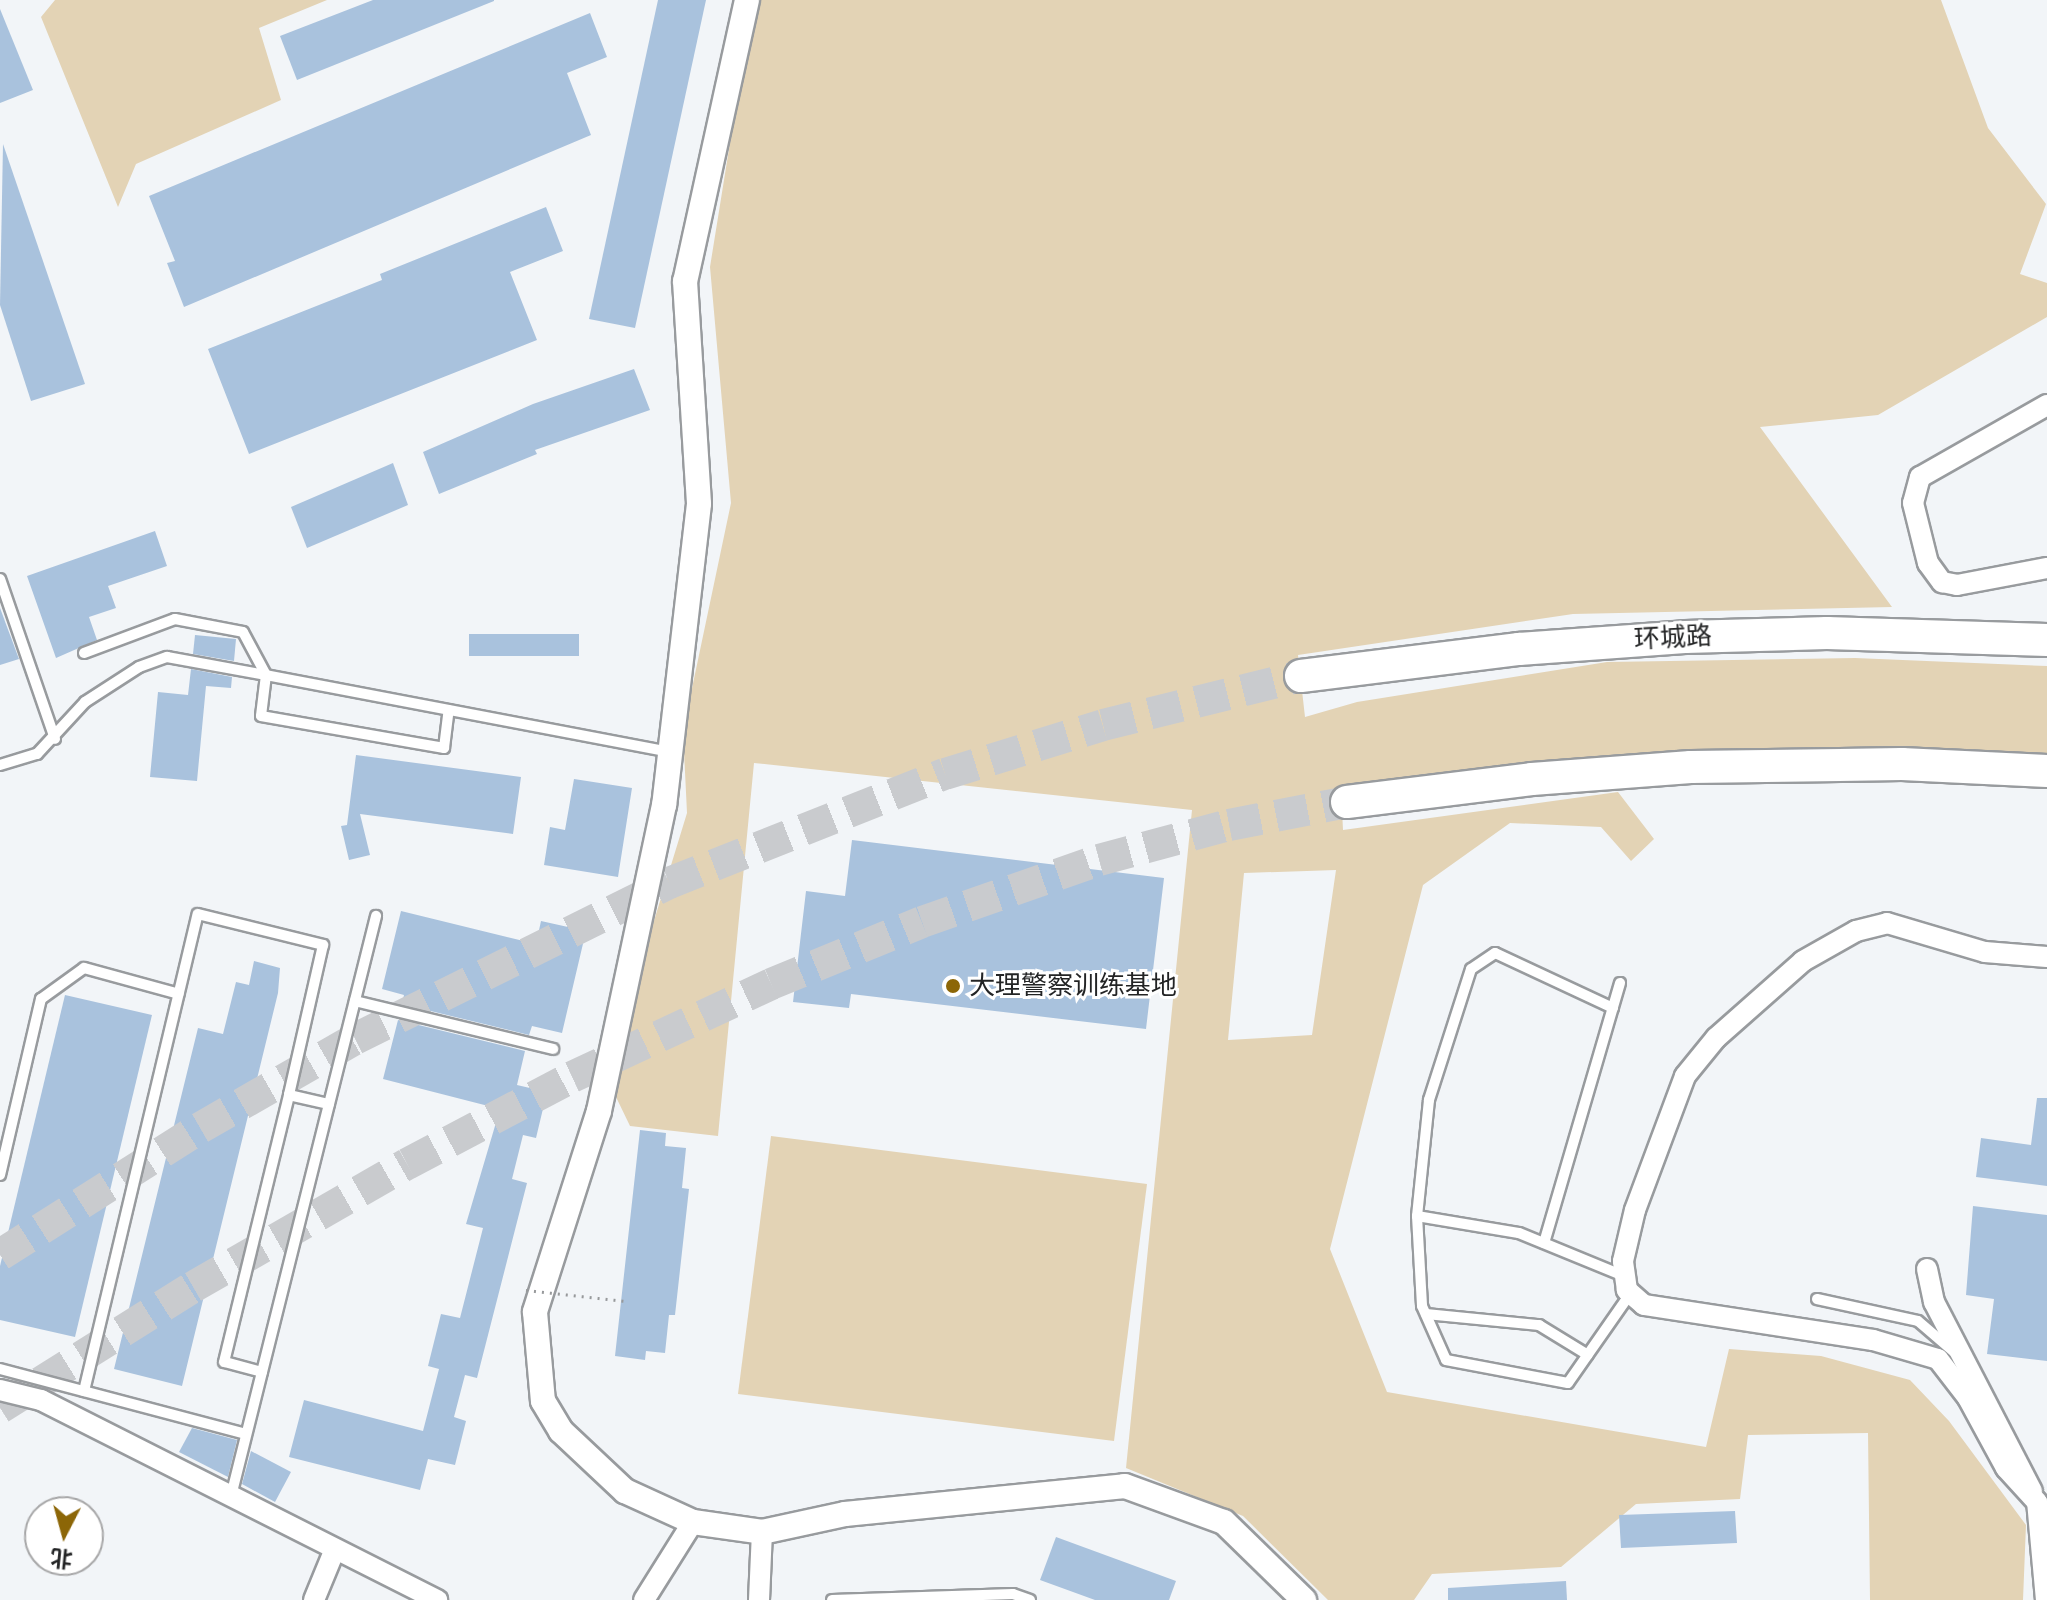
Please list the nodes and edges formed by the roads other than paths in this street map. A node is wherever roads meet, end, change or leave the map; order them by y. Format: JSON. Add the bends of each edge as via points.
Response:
{"nodes":[{"id":1,"x":747,"y":0,"type":"edge"},
{"id":2,"x":2047,"y":405,"type":"edge"},
{"id":3,"x":2047,"y":568,"type":"edge"},
{"id":4,"x":0,"y":579,"type":"edge"},
{"id":5,"x":2047,"y":640,"type":"edge"},
{"id":6,"x":84,"y":653,"type":"dead end"},
{"id":7,"x":266,"y":675,"type":"junction"},
{"id":8,"x":1301,"y":676,"type":"tunnel mouth"},
{"id":9,"x":449,"y":710,"type":"junction"},
{"id":10,"x":55,"y":739,"type":"junction"},
{"id":11,"x":670,"y":752,"type":"junction"},
{"id":12,"x":0,"y":765,"type":"edge"},
{"id":13,"x":2047,"y":771,"type":"edge"},
{"id":14,"x":1347,"y":802,"type":"tunnel mouth"},
{"id":15,"x":376,"y":916,"type":"dead end"},
{"id":16,"x":2047,"y":957,"type":"edge"},
{"id":17,"x":1620,"y":983,"type":"dead end"},
{"id":18,"x":179,"y":994,"type":"junction"},
{"id":19,"x":355,"y":1001,"type":"junction"},
{"id":20,"x":1613,"y":1008,"type":"junction"},
{"id":21,"x":553,"y":1049,"type":"dead end"},
{"id":22,"x":289,"y":1095,"type":"junction"},
{"id":23,"x":329,"y":1104,"type":"junction"},
{"id":24,"x":0,"y":1175,"type":"edge"},
{"id":25,"x":1417,"y":1216,"type":"junction"},
{"id":26,"x":1544,"y":1243,"type":"junction"},
{"id":27,"x":1927,"y":1269,"type":"dead end"},
{"id":28,"x":1627,"y":1285,"type":"junction"},
{"id":29,"x":1817,"y":1299,"type":"dead end"},
{"id":30,"x":1426,"y":1314,"type":"junction"},
{"id":31,"x":1588,"y":1355,"type":"junction"},
{"id":32,"x":1968,"y":1363,"type":"junction"},
{"id":33,"x":0,"y":1369,"type":"edge"},
{"id":34,"x":262,"y":1372,"type":"junction"},
{"id":35,"x":0,"y":1390,"type":"edge"},
{"id":36,"x":84,"y":1391,"type":"junction"},
{"id":37,"x":246,"y":1434,"type":"junction"},
{"id":38,"x":231,"y":1496,"type":"junction"},
{"id":39,"x":2037,"y":1502,"type":"junction"},
{"id":40,"x":693,"y":1522,"type":"junction"},
{"id":41,"x":762,"y":1532,"type":"junction"},
{"id":42,"x":335,"y":1549,"type":"junction"},
{"id":43,"x":314,"y":1600,"type":"edge"},
{"id":44,"x":437,"y":1600,"type":"edge"},
{"id":45,"x":644,"y":1600,"type":"edge"},
{"id":46,"x":759,"y":1600,"type":"edge"},
{"id":47,"x":832,"y":1600,"type":"edge"},
{"id":48,"x":1030,"y":1600,"type":"edge"},
{"id":49,"x":1304,"y":1600,"type":"edge"},
{"id":50,"x":2046,"y":1600,"type":"edge"}],
"edges":[{"from":1,"to":11,"type":"street","via":[[685,281],[699,504]]},
{"from":2,"to":3,"type":"street","via":[[1920,477],[1913,503],[1928,563],[1942,582],[1957,585]]},
{"from":4,"to":10,"type":"lane"},
{"from":5,"to":8,"type":"main road","name":"环城路","via":[[1827,633],[1685,637],[1519,649]]},
{"from":6,"to":7,"type":"lane","via":[[175,619],[243,632]]},
{"from":7,"to":9,"type":"lane"},
{"from":7,"to":9,"type":"lane","via":[[261,716],[444,748]]},
{"from":7,"to":10,"type":"lane","via":[[177,657],[157,659],[85,702]]},
{"from":9,"to":11,"type":"lane"},
{"from":10,"to":12,"type":"lane","via":[[37,754]]},
{"from":11,"to":40,"type":"street","via":[[664,805],[599,1111],[535,1312],[543,1401],[561,1431],[625,1491]]},
{"from":13,"to":14,"type":"main road","via":[[1902,764],[1691,767],[1532,779]]},
{"from":15,"to":19,"type":"lane"},
{"from":16,"to":28,"type":"street","via":[[1985,952],[1887,923],[1856,931],[1803,961],[1716,1038],[1685,1076],[1625,1246]]},
{"from":17,"to":20,"type":"lane"},
{"from":18,"to":22,"type":"lane","via":[[198,914],[323,945]]},
{"from":18,"to":24,"type":"lane","via":[[84,968],[41,999]]},
{"from":18,"to":36,"type":"lane"},
{"from":19,"to":21,"type":"lane"},
{"from":19,"to":23,"type":"lane"},
{"from":20,"to":25,"type":"lane","via":[[1495,953],[1471,969],[1429,1100]]},
{"from":20,"to":26,"type":"lane"},
{"from":22,"to":23,"type":"lane"},
{"from":22,"to":34,"type":"lane","via":[[224,1362]]},
{"from":23,"to":34,"type":"lane"},
{"from":25,"to":26,"type":"lane","via":[[1519,1233]]},
{"from":25,"to":30,"type":"lane"},
{"from":26,"to":28,"type":"lane"},
{"from":27,"to":32,"type":"street","via":[[1934,1302]]},
{"from":28,"to":31,"type":"lane"},
{"from":28,"to":39,"type":"street","via":[[1652,1307],[1873,1340],[1938,1359],[1968,1398],[2006,1468]]},
{"from":29,"to":32,"type":"lane","via":[[1918,1321]]},
{"from":30,"to":31,"type":"lane","via":[[1539,1325]]},
{"from":30,"to":31,"type":"lane","via":[[1446,1360],[1568,1383]]},
{"from":32,"to":39,"type":"street"},
{"from":33,"to":36,"type":"lane"},
{"from":34,"to":37,"type":"lane"},
{"from":35,"to":38,"type":"street","via":[[41,1400]]},
{"from":36,"to":37,"type":"lane"},
{"from":37,"to":38,"type":"lane"},
{"from":38,"to":42,"type":"street"},
{"from":39,"to":50,"type":"street"},
{"from":40,"to":41,"type":"street"},
{"from":40,"to":45,"type":"street"},
{"from":41,"to":46,"type":"street"},
{"from":41,"to":49,"type":"street","via":[[845,1514],[1125,1486],[1224,1522]]},
{"from":42,"to":43,"type":"street"},
{"from":42,"to":44,"type":"street"},
{"from":47,"to":48,"type":"lane","via":[[1013,1594]]}]}
